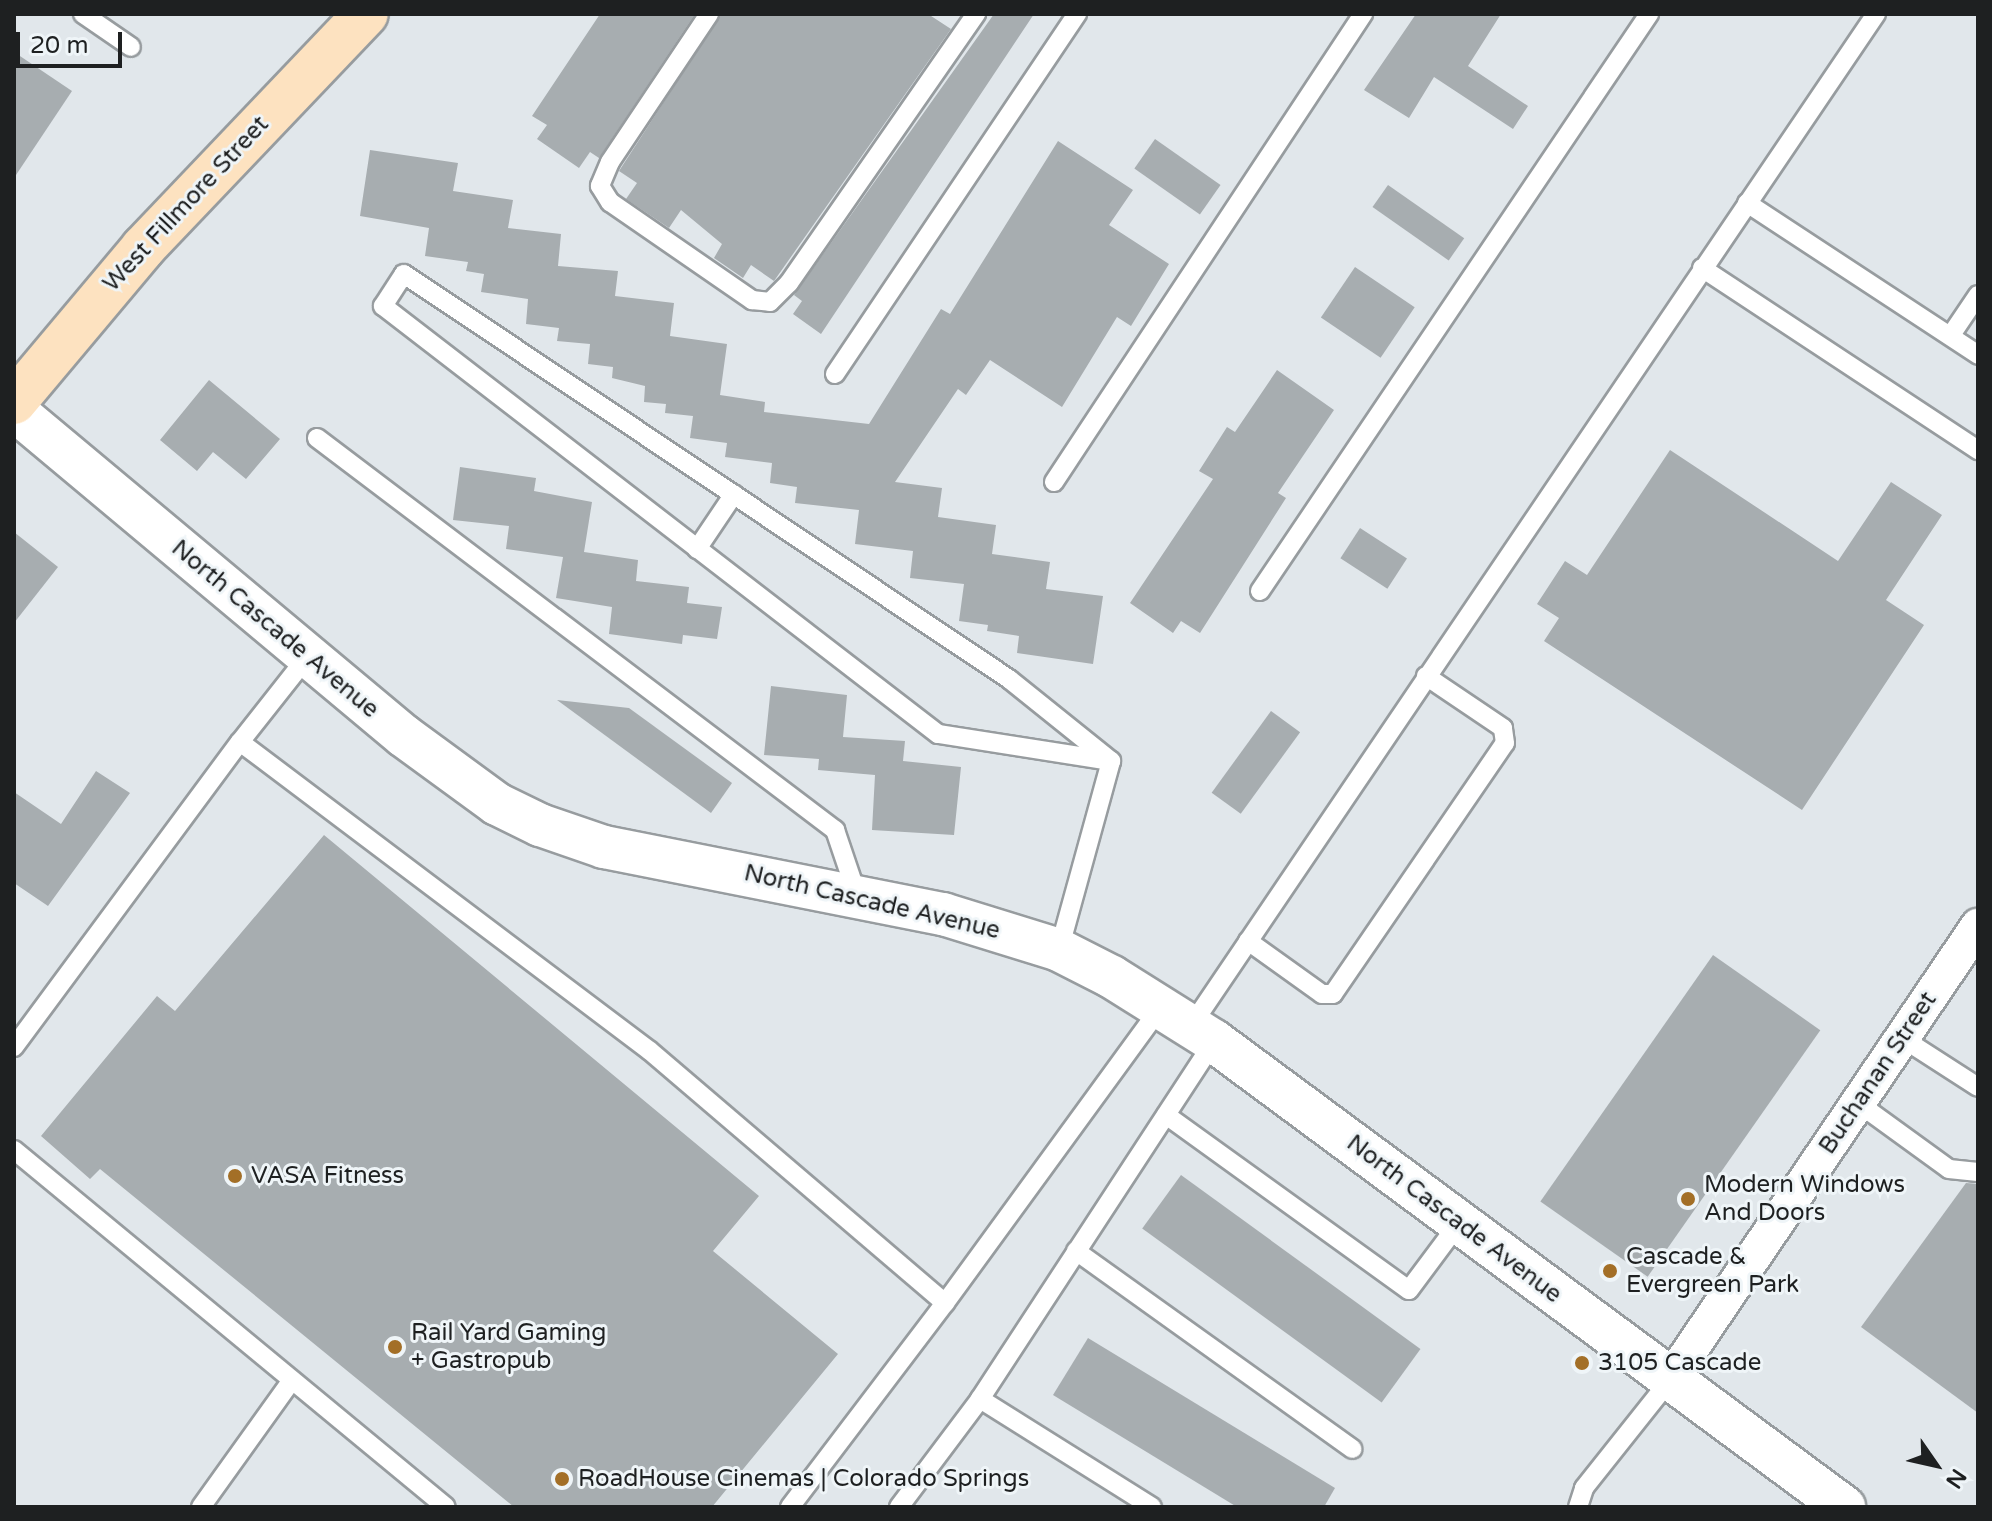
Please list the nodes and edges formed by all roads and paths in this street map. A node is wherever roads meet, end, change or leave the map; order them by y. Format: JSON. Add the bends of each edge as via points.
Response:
{"nodes":[{"id":1,"x":83,"y":14,"type":"edge"},
{"id":2,"x":366,"y":14,"type":"edge"},
{"id":3,"x":709,"y":14,"type":"edge"},
{"id":4,"x":976,"y":14,"type":"edge"},
{"id":5,"x":1077,"y":14,"type":"edge"},
{"id":6,"x":1363,"y":14,"type":"edge"},
{"id":7,"x":1649,"y":14,"type":"edge"},
{"id":8,"x":1876,"y":14,"type":"edge"},
{"id":9,"x":131,"y":47,"type":"dead end"},
{"id":10,"x":1747,"y":203,"type":"junction"},
{"id":11,"x":1702,"y":268,"type":"junction"},
{"id":12,"x":1978,"y":295,"type":"edge"},
{"id":13,"x":1951,"y":335,"type":"junction"},
{"id":14,"x":1978,"y":355,"type":"edge"},
{"id":15,"x":835,"y":374,"type":"dead end"},
{"id":16,"x":14,"y":402,"type":"edge"},
{"id":17,"x":14,"y":410,"type":"edge"},
{"id":18,"x":317,"y":438,"type":"dead end"},
{"id":19,"x":1978,"y":450,"type":"edge"},
{"id":20,"x":1054,"y":482,"type":"dead end"},
{"id":21,"x":734,"y":494,"type":"junction"},
{"id":22,"x":697,"y":549,"type":"junction"},
{"id":23,"x":1260,"y":591,"type":"dead end"},
{"id":24,"x":308,"y":656,"type":"junction"},
{"id":25,"x":1426,"y":676,"type":"junction"},
{"id":26,"x":240,"y":742,"type":"junction"},
{"id":27,"x":1111,"y":761,"type":"junction"},
{"id":28,"x":857,"y":895,"type":"junction"},
{"id":29,"x":1978,"y":926,"type":"edge"},
{"id":30,"x":1248,"y":941,"type":"junction"},
{"id":31,"x":1059,"y":950,"type":"junction"},
{"id":32,"x":1189,"y":1025,"type":"junction"},
{"id":33,"x":1902,"y":1038,"type":"junction"},
{"id":34,"x":14,"y":1047,"type":"edge"},
{"id":35,"x":1978,"y":1087,"type":"edge"},
{"id":36,"x":1858,"y":1103,"type":"junction"},
{"id":37,"x":1166,"y":1115,"type":"junction"},
{"id":38,"x":14,"y":1150,"type":"edge"},
{"id":39,"x":1978,"y":1172,"type":"edge"},
{"id":40,"x":1459,"y":1223,"type":"junction"},
{"id":41,"x":1076,"y":1251,"type":"junction"},
{"id":42,"x":945,"y":1303,"type":"junction"},
{"id":43,"x":292,"y":1380,"type":"junction"},
{"id":44,"x":1670,"y":1380,"type":"junction"},
{"id":45,"x":980,"y":1399,"type":"junction"},
{"id":46,"x":1353,"y":1449,"type":"dead end"},
{"id":47,"x":201,"y":1507,"type":"edge"},
{"id":48,"x":446,"y":1507,"type":"edge"},
{"id":49,"x":790,"y":1507,"type":"edge"},
{"id":50,"x":899,"y":1507,"type":"edge"},
{"id":51,"x":1152,"y":1507,"type":"edge"},
{"id":52,"x":1578,"y":1507,"type":"edge"},
{"id":53,"x":1844,"y":1507,"type":"edge"}],
"edges":[{"from":1,"to":9,"type":"lane"},
{"from":2,"to":16,"type":"main road","name":"West Fillmore Street","via":[[152,239]]},
{"from":3,"to":4,"type":"lane","via":[[610,162],[600,186],[610,202],[752,300],[770,302],[789,283]]},
{"from":5,"to":15,"type":"lane"},
{"from":6,"to":20,"type":"lane"},
{"from":7,"to":23,"type":"lane"},
{"from":8,"to":10,"type":"lane"},
{"from":10,"to":11,"type":"lane"},
{"from":10,"to":13,"type":"lane"},
{"from":11,"to":19,"type":"lane"},
{"from":11,"to":25,"type":"lane"},
{"from":12,"to":13,"type":"lane"},
{"from":13,"to":14,"type":"lane"},
{"from":17,"to":24,"type":"street","name":"North Cascade Avenue"},
{"from":18,"to":28,"type":"lane","via":[[835,830]]},
{"from":21,"to":22,"type":"lane"},
{"from":21,"to":22,"type":"lane","via":[[404,274],[383,306]]},
{"from":21,"to":27,"type":"lane","via":[[1009,679]]},
{"from":22,"to":27,"type":"lane","via":[[938,734]]},
{"from":24,"to":26,"type":"lane"},
{"from":24,"to":28,"type":"street","name":"North Cascade Avenue","via":[[450,772],[540,825],[604,847]]},
{"from":25,"to":30,"type":"lane"},
{"from":25,"to":30,"type":"lane","via":[[1503,728],[1505,743],[1333,994],[1322,994]]},
{"from":26,"to":34,"type":"lane"},
{"from":26,"to":42,"type":"lane","via":[[650,1051]]},
{"from":27,"to":31,"type":"lane"},
{"from":28,"to":31,"type":"street","name":"North Cascade Avenue","via":[[943,914]]},
{"from":29,"to":33,"type":"street","name":"Buchanan Street"},
{"from":30,"to":32,"type":"lane"},
{"from":31,"to":32,"type":"street","name":"North Cascade Avenue"},
{"from":32,"to":37,"type":"lane"},
{"from":32,"to":40,"type":"street","name":"North Cascade Avenue"},
{"from":32,"to":42,"type":"lane"},
{"from":33,"to":35,"type":"lane"},
{"from":33,"to":36,"type":"street","name":"Buchanan Street"},
{"from":36,"to":39,"type":"lane","via":[[1949,1169]]},
{"from":36,"to":44,"type":"street","name":"Buchanan Street"},
{"from":37,"to":40,"type":"lane","via":[[1409,1290]]},
{"from":37,"to":41,"type":"lane"},
{"from":38,"to":43,"type":"lane"},
{"from":40,"to":44,"type":"street","name":"North Cascade Avenue"},
{"from":41,"to":45,"type":"lane"},
{"from":41,"to":46,"type":"lane"},
{"from":42,"to":49,"type":"lane"},
{"from":43,"to":47,"type":"lane"},
{"from":43,"to":48,"type":"lane"},
{"from":44,"to":52,"type":"lane","via":[[1584,1488]]},
{"from":44,"to":53,"type":"street","name":"North Cascade Avenue"},
{"from":45,"to":50,"type":"lane"},
{"from":45,"to":51,"type":"lane"}]}
